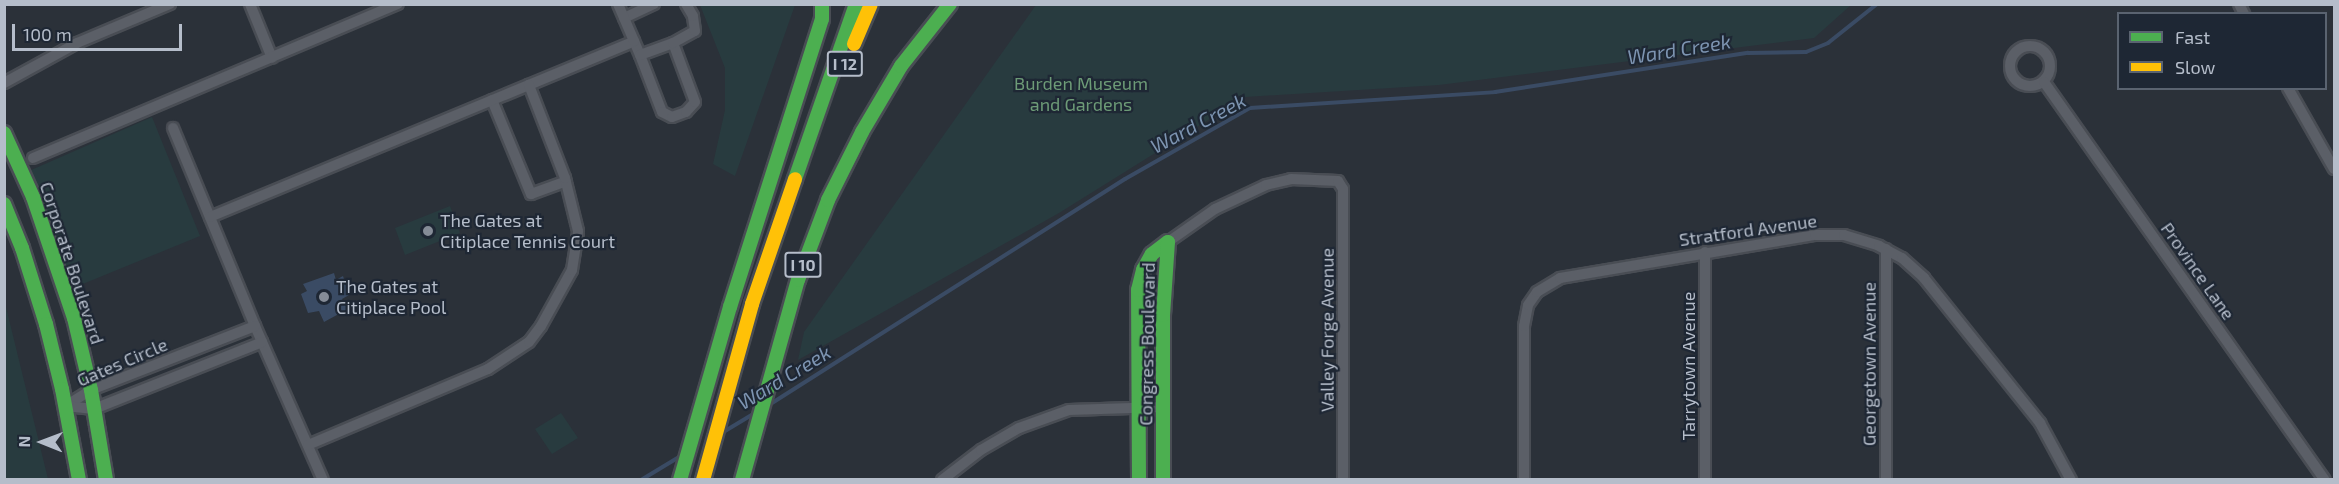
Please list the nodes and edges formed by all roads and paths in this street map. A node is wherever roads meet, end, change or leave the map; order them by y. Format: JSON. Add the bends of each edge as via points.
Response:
{"nodes":[{"id":1,"x":170,"y":4,"type":"edge"},
{"id":2,"x":250,"y":4,"type":"edge"},
{"id":3,"x":398,"y":4,"type":"edge"},
{"id":4,"x":618,"y":4,"type":"edge"},
{"id":5,"x":654,"y":4,"type":"edge"},
{"id":6,"x":686,"y":4,"type":"edge"},
{"id":7,"x":822,"y":4,"type":"edge"},
{"id":8,"x":834,"y":4,"type":"edge"},
{"id":9,"x":855,"y":4,"type":"edge"},
{"id":10,"x":871,"y":4,"type":"edge"},
{"id":11,"x":950,"y":4,"type":"edge"},
{"id":12,"x":624,"y":18,"type":"junction"},
{"id":13,"x":822,"y":19,"type":"junction"},
{"id":14,"x":634,"y":41,"type":"junction"},
{"id":15,"x":673,"y":43,"type":"junction"},
{"id":16,"x":639,"y":55,"type":"junction"},
{"id":17,"x":272,"y":58,"type":"junction"},
{"id":18,"x":2044,"y":82,"type":"dead end"},
{"id":19,"x":4,"y":83,"type":"edge"},
{"id":20,"x":529,"y":85,"type":"junction"},
{"id":21,"x":2289,"y":90,"type":"edge"},
{"id":22,"x":492,"y":100,"type":"junction"},
{"id":23,"x":814,"y":121,"type":"junction"},
{"id":24,"x":173,"y":128,"type":"dead end"},
{"id":25,"x":4,"y":133,"type":"edge"},
{"id":26,"x":33,"y":158,"type":"dead end"},
{"id":27,"x":2334,"y":169,"type":"edge"},
{"id":28,"x":566,"y":181,"type":"junction"},
{"id":29,"x":4,"y":204,"type":"edge"},
{"id":30,"x":210,"y":218,"type":"junction"},
{"id":31,"x":1168,"y":242,"type":"junction"},
{"id":32,"x":1886,"y":249,"type":"junction"},
{"id":33,"x":1705,"y":252,"type":"junction"},
{"id":34,"x":1139,"y":314,"type":"junction"},
{"id":35,"x":1163,"y":315,"type":"junction"},
{"id":36,"x":255,"y":326,"type":"junction"},
{"id":37,"x":262,"y":342,"type":"junction"},
{"id":38,"x":91,"y":390,"type":"junction"},
{"id":39,"x":65,"y":406,"type":"junction"},
{"id":40,"x":1163,"y":407,"type":"junction"},
{"id":41,"x":1139,"y":408,"type":"junction"},
{"id":42,"x":94,"y":409,"type":"junction"},
{"id":43,"x":308,"y":445,"type":"junction"},
{"id":44,"x":79,"y":480,"type":"edge"},
{"id":45,"x":106,"y":480,"type":"edge"},
{"id":46,"x":323,"y":480,"type":"edge"},
{"id":47,"x":680,"y":480,"type":"edge"},
{"id":48,"x":703,"y":480,"type":"edge"},
{"id":49,"x":742,"y":480,"type":"edge"},
{"id":50,"x":942,"y":480,"type":"edge"},
{"id":51,"x":1139,"y":480,"type":"edge"},
{"id":52,"x":1163,"y":480,"type":"edge"},
{"id":53,"x":1343,"y":480,"type":"edge"},
{"id":54,"x":1524,"y":480,"type":"edge"},
{"id":55,"x":1705,"y":480,"type":"edge"},
{"id":56,"x":1886,"y":480,"type":"edge"},
{"id":57,"x":2071,"y":480,"type":"edge"},
{"id":58,"x":2325,"y":480,"type":"edge"}],
"edges":[{"from":1,"to":19,"type":"street","via":[[77,43]]},
{"from":2,"to":17,"type":"street"},
{"from":3,"to":17,"type":"street"},
{"from":4,"to":12,"type":"street"},
{"from":5,"to":12,"type":"street"},
{"from":6,"to":15,"type":"street","via":[[695,31]]},
{"from":7,"to":13,"type":"main road"},
{"from":8,"to":13,"type":"main road"},
{"from":9,"to":23,"type":"main road","number":"I 10"},
{"from":10,"to":23,"type":"main road","number":"I 12","via":[[840,76]]},
{"from":11,"to":49,"type":"main road","number":"I 10","via":[[901,66],[862,132],[812,240]]},
{"from":12,"to":14,"type":"street"},
{"from":13,"to":47,"type":"main road"},
{"from":14,"to":16,"type":"street"},
{"from":14,"to":20,"type":"street"},
{"from":15,"to":16,"type":"street"},
{"from":15,"to":16,"type":"street","via":[[695,102],[686,112],[672,117],[662,112]]},
{"from":17,"to":26,"type":"street"},
{"from":18,"to":58,"type":"street","name":"Province Lane"},
{"from":20,"to":22,"type":"street"},
{"from":20,"to":28,"type":"street"},
{"from":21,"to":27,"type":"street"},
{"from":22,"to":28,"type":"street","via":[[531,194]]},
{"from":22,"to":30,"type":"street"},
{"from":23,"to":48,"type":"main road","number":"I 10","via":[[752,304]]},
{"from":24,"to":30,"type":"street"},
{"from":25,"to":38,"type":"main road","name":"Corporate Boulevard","via":[[33,197],[74,318]]},
{"from":28,"to":43,"type":"street","via":[[578,231],[572,270],[529,342],[488,369]]},
{"from":29,"to":39,"type":"main road","via":[[46,324]]},
{"from":30,"to":36,"type":"street"},
{"from":31,"to":34,"type":"main road","name":"Congress Boulevard","via":[[1152,254],[1143,270],[1138,290]]},
{"from":31,"to":35,"type":"main road","name":"Congress Boulevard"},
{"from":31,"to":53,"type":"street","name":"Valley Forge Avenue","via":[[1215,209],[1266,185],[1291,179],[1338,181],[1343,189]]},
{"from":32,"to":33,"type":"street","name":"Stratford Avenue","via":[[1844,235],[1815,235]]},
{"from":32,"to":56,"type":"street","name":"Georgetown Avenue"},
{"from":32,"to":57,"type":"street","name":"Stratford Avenue","via":[[1924,278],[2040,423]]},
{"from":33,"to":54,"type":"street","name":"Stratford Avenue","via":[[1560,278],[1537,292],[1528,305],[1524,326]]},
{"from":33,"to":55,"type":"street","name":"Tarrytown Avenue"},
{"from":34,"to":35,"type":"main road"},
{"from":34,"to":41,"type":"main road","name":"Congress Boulevard"},
{"from":35,"to":40,"type":"main road","name":"Congress Boulevard"},
{"from":36,"to":37,"type":"street"},
{"from":36,"to":38,"type":"street","name":"Gates Circle"},
{"from":37,"to":42,"type":"street","name":"Gates Circle"},
{"from":37,"to":43,"type":"street"},
{"from":38,"to":39,"type":"street","name":"Gates Circle"},
{"from":38,"to":42,"type":"main road","name":"Corporate Boulevard"},
{"from":39,"to":42,"type":"street","name":"Gates Circle"},
{"from":39,"to":44,"type":"main road"},
{"from":40,"to":41,"type":"street"},
{"from":40,"to":52,"type":"main road","name":"Congress Boulevard"},
{"from":41,"to":50,"type":"street","via":[[1069,410],[1040,420],[981,450]]},
{"from":41,"to":51,"type":"main road","name":"Congress Boulevard"},
{"from":42,"to":45,"type":"main road","name":"Corporate Boulevard"},
{"from":43,"to":46,"type":"street"}]}
